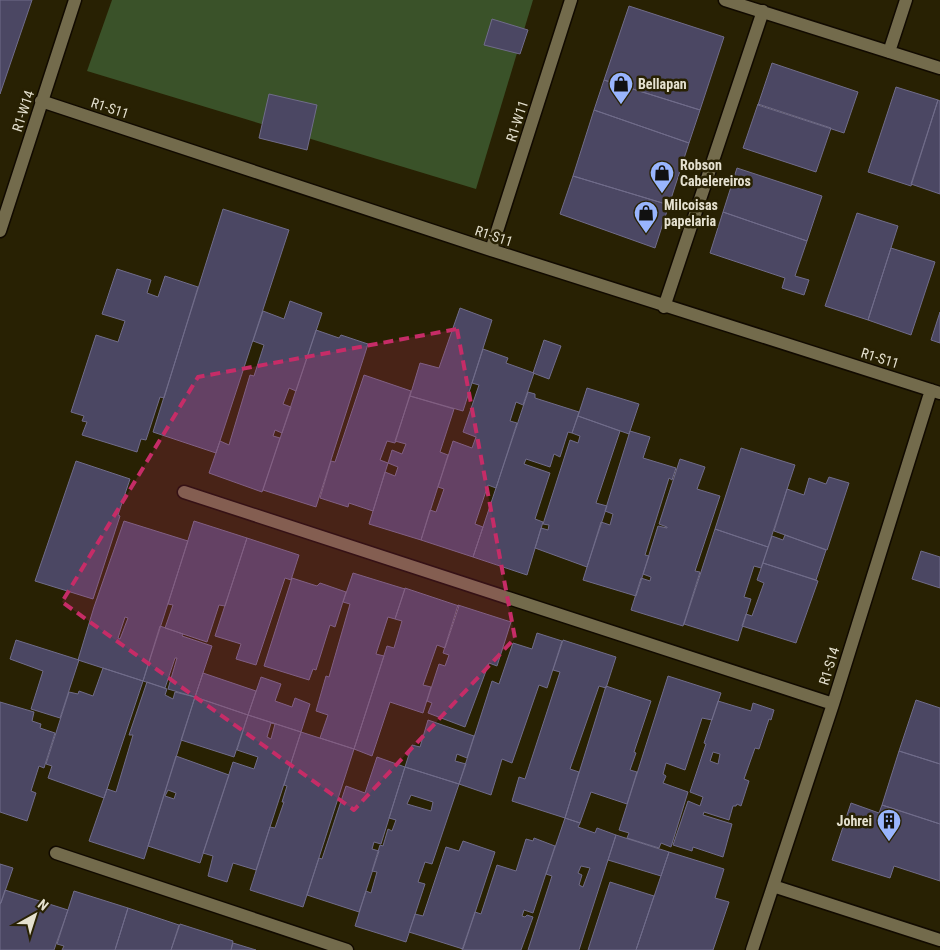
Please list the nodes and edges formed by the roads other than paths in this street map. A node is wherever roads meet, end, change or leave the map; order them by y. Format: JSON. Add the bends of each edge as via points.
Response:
{"nodes":[{"id":1,"x":75,"y":0,"type":"edge"},
{"id":2,"x":571,"y":0,"type":"edge"},
{"id":3,"x":725,"y":0,"type":"edge"},
{"id":4,"x":906,"y":0,"type":"edge"},
{"id":5,"x":762,"y":11,"type":"junction"},
{"id":6,"x":889,"y":52,"type":"junction"},
{"id":7,"x":940,"y":68,"type":"edge"},
{"id":8,"x":41,"y":101,"type":"junction"},
{"id":9,"x":0,"y":231,"type":"edge"},
{"id":10,"x":491,"y":250,"type":"junction"},
{"id":11,"x":664,"y":307,"type":"junction"},
{"id":12,"x":936,"y":392,"type":"edge"},
{"id":13,"x":184,"y":492,"type":"dead end"},
{"id":14,"x":833,"y":704,"type":"junction"},
{"id":15,"x":56,"y":852,"type":"dead end"},
{"id":16,"x":773,"y":886,"type":"junction"},
{"id":17,"x":940,"y":940,"type":"edge"},
{"id":18,"x":346,"y":950,"type":"edge"},
{"id":19,"x":752,"y":950,"type":"edge"}],
"edges":[{"from":1,"to":8,"type":"street","name":"R1-W14"},
{"from":2,"to":10,"type":"street","name":"R1-W11"},
{"from":3,"to":5,"type":"street"},
{"from":4,"to":6,"type":"street"},
{"from":5,"to":6,"type":"street"},
{"from":5,"to":11,"type":"street"},
{"from":6,"to":7,"type":"street"},
{"from":8,"to":9,"type":"street","name":"R1-W14"},
{"from":8,"to":10,"type":"street","name":"R1-S11"},
{"from":10,"to":11,"type":"street","name":"R1-S11"},
{"from":11,"to":12,"type":"street","name":"R1-S11"},
{"from":12,"to":14,"type":"street","name":"R1-S14"},
{"from":13,"to":14,"type":"street"},
{"from":14,"to":16,"type":"street","name":"R1-S14"},
{"from":15,"to":18,"type":"street"},
{"from":16,"to":17,"type":"street"},
{"from":16,"to":19,"type":"street","name":"R1-S14"}]}
